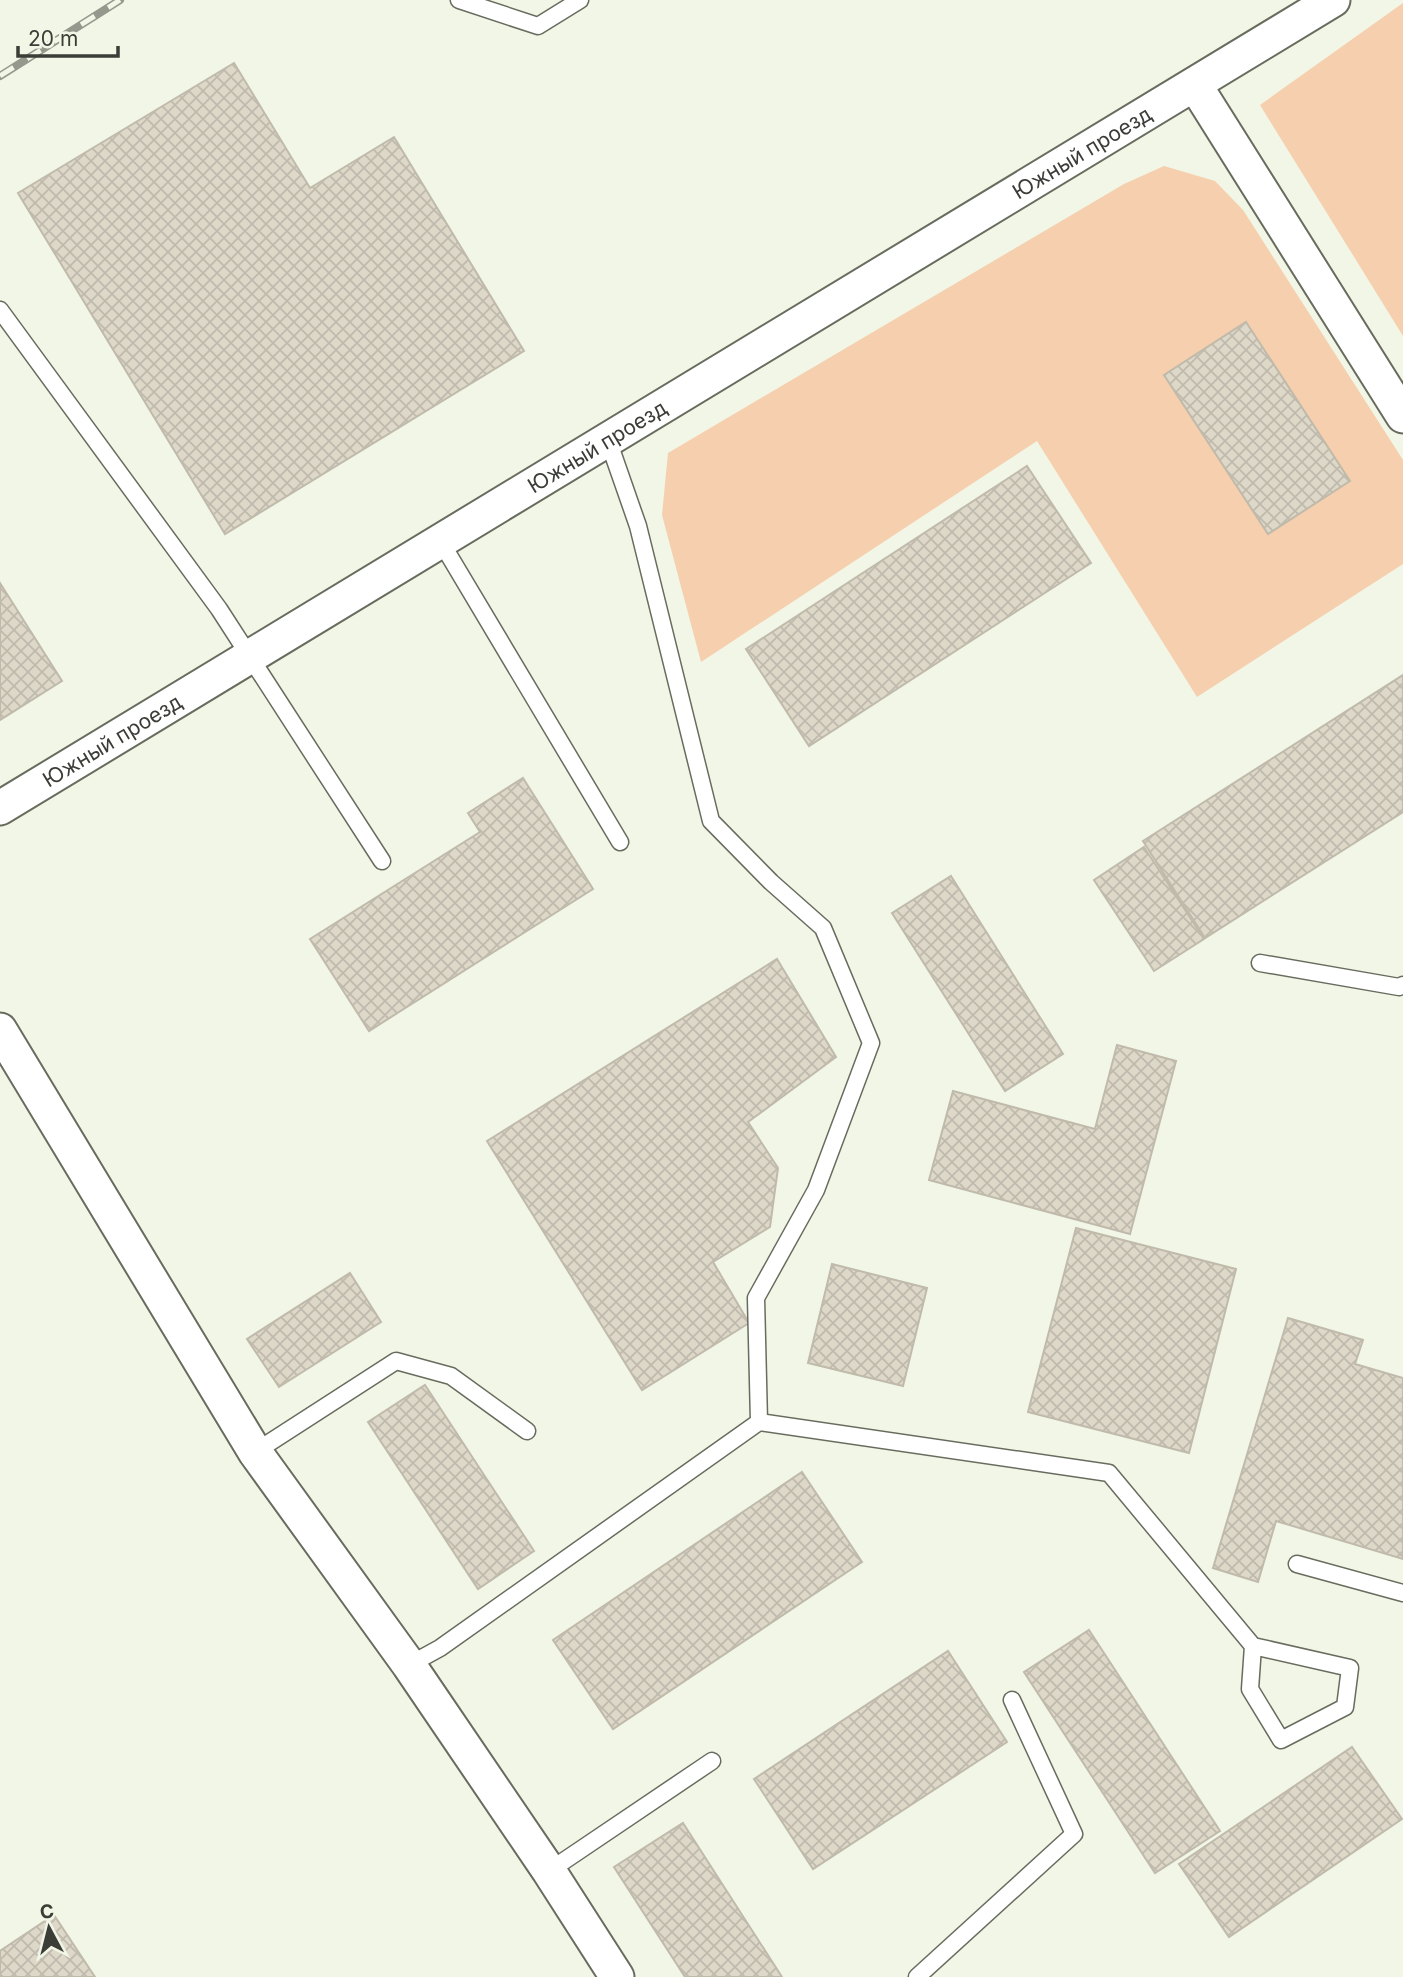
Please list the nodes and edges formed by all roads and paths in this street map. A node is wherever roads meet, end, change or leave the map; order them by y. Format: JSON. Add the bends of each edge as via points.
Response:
{"nodes":[{"id":1,"x":459,"y":0,"type":"edge"},
{"id":2,"x":580,"y":0,"type":"edge"},
{"id":3,"x":1333,"y":0,"type":"edge"},
{"id":4,"x":1195,"y":85,"type":"junction"},
{"id":5,"x":0,"y":310,"type":"edge"},
{"id":6,"x":1403,"y":416,"type":"edge"},
{"id":7,"x":608,"y":440,"type":"junction"},
{"id":8,"x":440,"y":542,"type":"junction"},
{"id":9,"x":252,"y":656,"type":"junction"},
{"id":10,"x":0,"y":808,"type":"edge"},
{"id":11,"x":620,"y":842,"type":"dead end"},
{"id":12,"x":382,"y":861,"type":"dead end"},
{"id":13,"x":1260,"y":963,"type":"dead end"},
{"id":14,"x":1403,"y":985,"type":"edge"},
{"id":15,"x":0,"y":1030,"type":"edge"},
{"id":16,"x":759,"y":1422,"type":"junction"},
{"id":17,"x":527,"y":1431,"type":"dead end"},
{"id":18,"x":255,"y":1452,"type":"junction"},
{"id":19,"x":1297,"y":1564,"type":"dead end"},
{"id":20,"x":1403,"y":1593,"type":"edge"},
{"id":21,"x":1253,"y":1646,"type":"junction"},
{"id":22,"x":409,"y":1665,"type":"junction"},
{"id":23,"x":1012,"y":1700,"type":"dead end"},
{"id":24,"x":712,"y":1761,"type":"dead end"},
{"id":25,"x":548,"y":1871,"type":"junction"},
{"id":26,"x":617,"y":1977,"type":"edge"},
{"id":27,"x":917,"y":1977,"type":"edge"}],
"edges":[{"from":1,"to":2,"type":"lane","via":[[538,26]]},
{"from":3,"to":4,"type":"street","name":"Южный проезд"},
{"from":4,"to":6,"type":"street"},
{"from":4,"to":7,"type":"street","name":"Южный проезд"},
{"from":5,"to":9,"type":"lane"},
{"from":7,"to":8,"type":"street","name":"Южный проезд"},
{"from":7,"to":16,"type":"lane","via":[[638,526],[711,821],[823,928],[871,1044],[816,1190],[756,1298]]},
{"from":8,"to":9,"type":"street","name":"Южный проезд"},
{"from":8,"to":11,"type":"lane"},
{"from":9,"to":10,"type":"street","name":"Южный проезд"},
{"from":9,"to":12,"type":"lane"},
{"from":13,"to":14,"type":"lane","via":[[1399,988]]},
{"from":15,"to":18,"type":"street"},
{"from":16,"to":21,"type":"lane","via":[[1109,1474]]},
{"from":16,"to":22,"type":"lane","via":[[440,1648]]},
{"from":17,"to":18,"type":"lane","via":[[451,1376],[396,1361]]},
{"from":18,"to":22,"type":"street"},
{"from":19,"to":20,"type":"lane"},
{"from":21,"to":21,"type":"lane","via":[[1350,1668],[1345,1707],[1281,1740],[1250,1689]]},
{"from":22,"to":25,"type":"street"},
{"from":23,"to":27,"type":"lane","via":[[1074,1834]]},
{"from":24,"to":25,"type":"lane"},
{"from":25,"to":26,"type":"street"}]}
